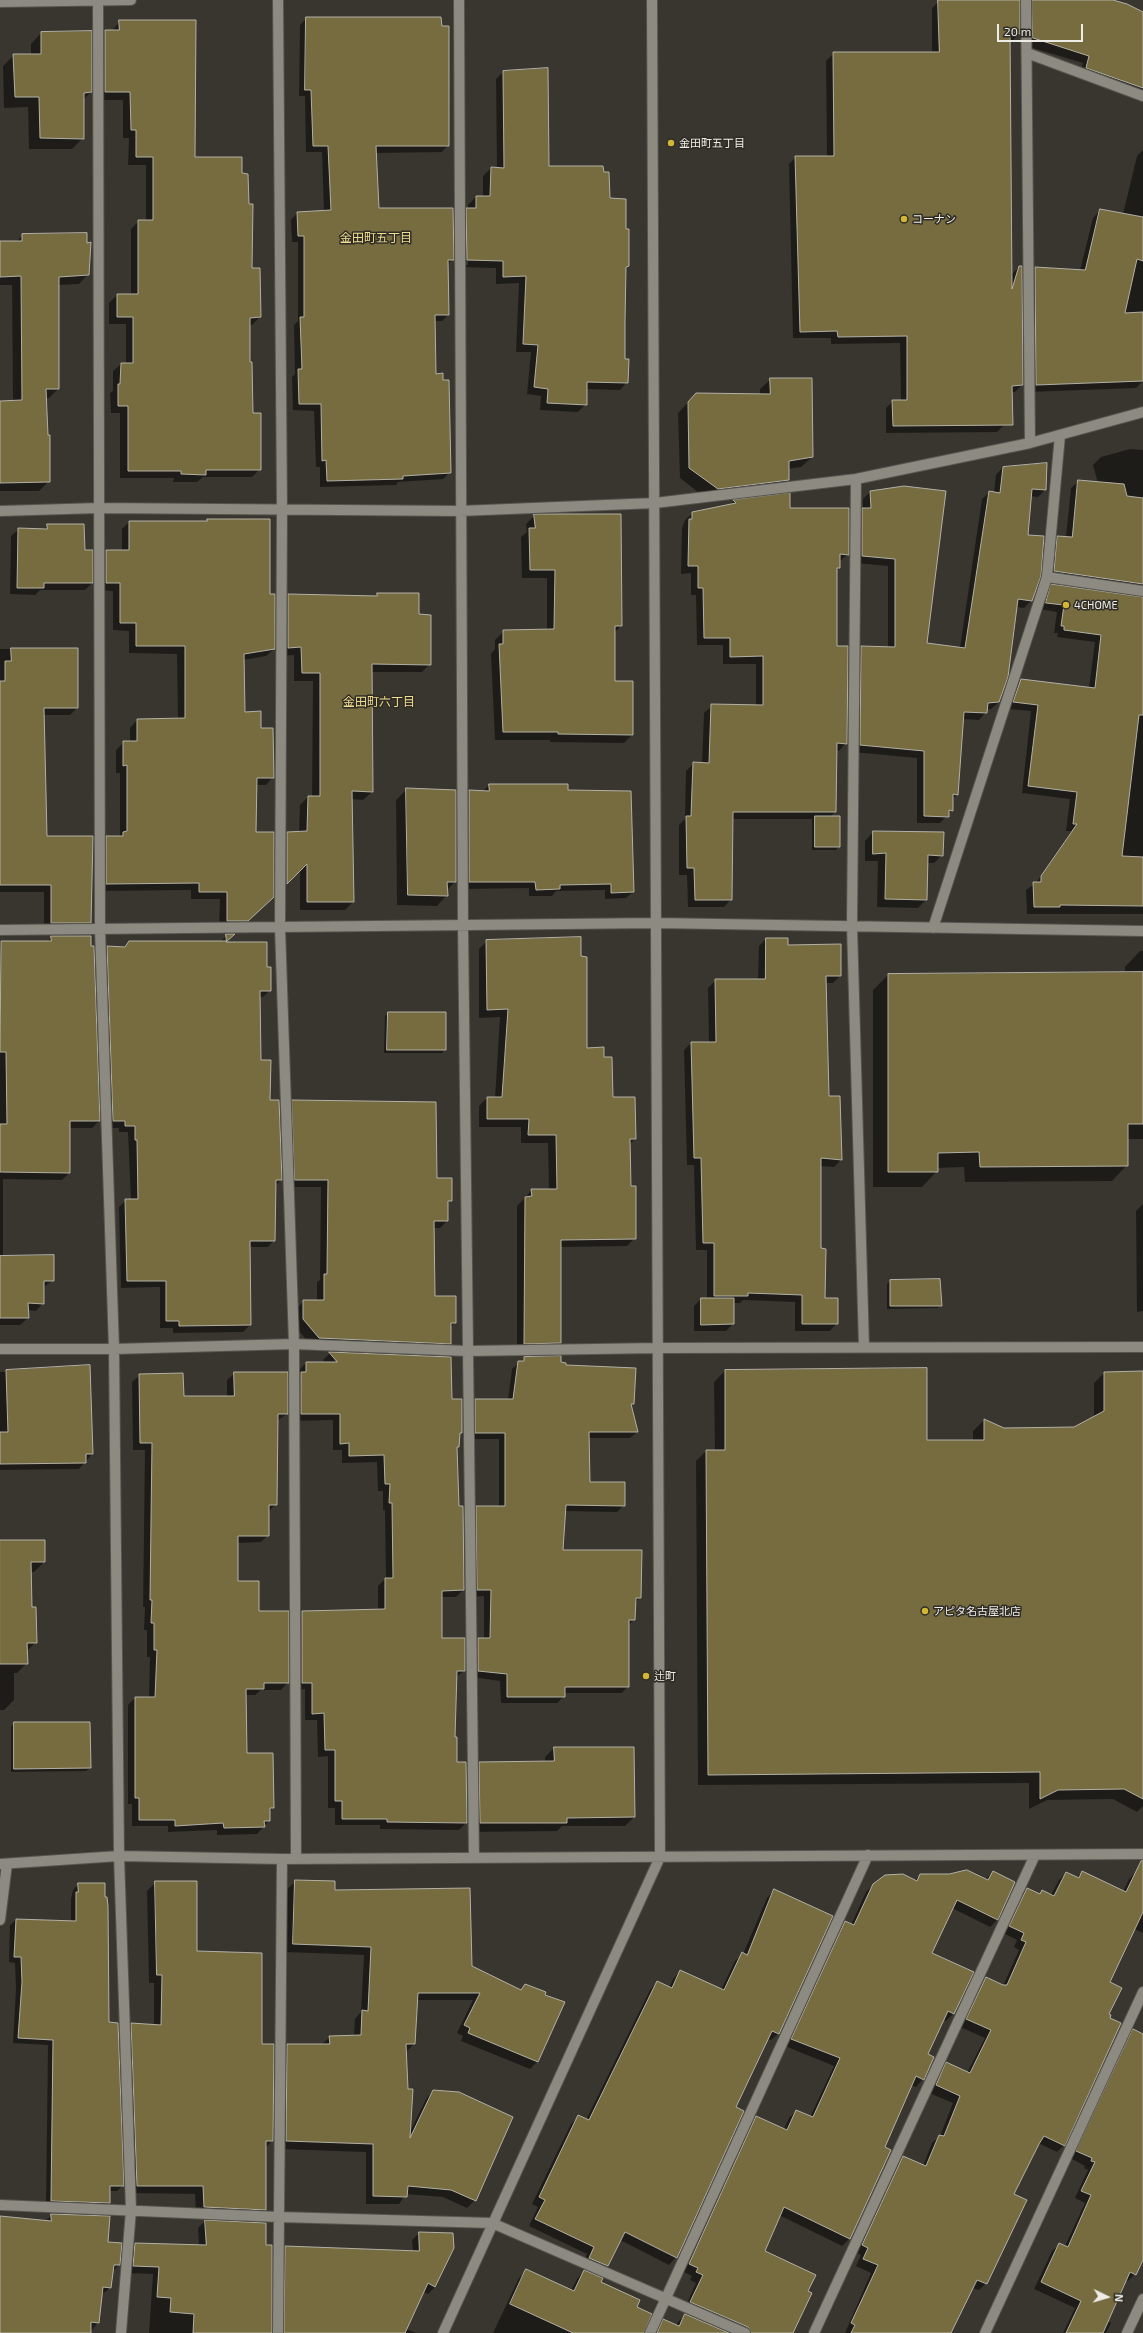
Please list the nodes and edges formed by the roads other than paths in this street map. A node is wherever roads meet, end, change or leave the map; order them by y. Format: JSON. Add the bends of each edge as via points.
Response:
{"nodes":[{"id":1,"x":98,"y":0,"type":"edge"},
{"id":2,"x":131,"y":0,"type":"edge"},
{"id":3,"x":278,"y":0,"type":"edge"},
{"id":4,"x":459,"y":0,"type":"edge"},
{"id":5,"x":652,"y":0,"type":"edge"},
{"id":6,"x":1026,"y":0,"type":"edge"},
{"id":7,"x":0,"y":2,"type":"edge"},
{"id":8,"x":1027,"y":53,"type":"junction"},
{"id":9,"x":1143,"y":96,"type":"edge"},
{"id":10,"x":1143,"y":412,"type":"edge"},
{"id":11,"x":1060,"y":435,"type":"junction"},
{"id":12,"x":1030,"y":443,"type":"junction"},
{"id":13,"x":856,"y":479,"type":"junction"},
{"id":14,"x":655,"y":502,"type":"junction"},
{"id":15,"x":99,"y":508,"type":"junction"},
{"id":16,"x":282,"y":510,"type":"junction"},
{"id":17,"x":0,"y":511,"type":"edge"},
{"id":18,"x":460,"y":511,"type":"junction"},
{"id":19,"x":1047,"y":577,"type":"junction"},
{"id":20,"x":1143,"y":591,"type":"edge"},
{"id":21,"x":656,"y":923,"type":"junction"},
{"id":22,"x":463,"y":925,"type":"junction"},
{"id":23,"x":852,"y":926,"type":"junction"},
{"id":24,"x":280,"y":927,"type":"junction"},
{"id":25,"x":933,"y":928,"type":"junction"},
{"id":26,"x":100,"y":929,"type":"junction"},
{"id":27,"x":0,"y":930,"type":"edge"},
{"id":28,"x":1143,"y":931,"type":"edge"},
{"id":29,"x":294,"y":1344,"type":"junction"},
{"id":30,"x":864,"y":1347,"type":"junction"},
{"id":31,"x":1143,"y":1347,"type":"edge"},
{"id":32,"x":658,"y":1348,"type":"junction"},
{"id":33,"x":0,"y":1349,"type":"edge"},
{"id":34,"x":114,"y":1349,"type":"junction"},
{"id":35,"x":466,"y":1351,"type":"junction"},
{"id":36,"x":1143,"y":1854,"type":"edge"},
{"id":37,"x":868,"y":1855,"type":"junction"},
{"id":38,"x":1035,"y":1855,"type":"junction"},
{"id":39,"x":118,"y":1856,"type":"junction"},
{"id":40,"x":660,"y":1857,"type":"junction"},
{"id":41,"x":474,"y":1858,"type":"junction"},
{"id":42,"x":282,"y":1859,"type":"junction"},
{"id":43,"x":296,"y":1859,"type":"junction"},
{"id":44,"x":4,"y":1864,"type":"edge"},
{"id":45,"x":0,"y":1920,"type":"edge"},
{"id":46,"x":1143,"y":1992,"type":"edge"},
{"id":47,"x":0,"y":2205,"type":"edge"},
{"id":48,"x":131,"y":2210,"type":"junction"},
{"id":49,"x":279,"y":2217,"type":"junction"},
{"id":50,"x":492,"y":2223,"type":"junction"},
{"id":51,"x":666,"y":2297,"type":"junction"},
{"id":52,"x":1143,"y":2300,"type":"edge"},
{"id":53,"x":121,"y":2333,"type":"edge"},
{"id":54,"x":278,"y":2333,"type":"edge"},
{"id":55,"x":443,"y":2333,"type":"edge"},
{"id":56,"x":650,"y":2333,"type":"edge"},
{"id":57,"x":745,"y":2333,"type":"edge"},
{"id":58,"x":814,"y":2333,"type":"edge"},
{"id":59,"x":985,"y":2333,"type":"edge"},
{"id":60,"x":1127,"y":2333,"type":"edge"}],
"edges":[{"from":1,"to":2,"type":"street"},
{"from":1,"to":7,"type":"street"},
{"from":1,"to":15,"type":"street"},
{"from":3,"to":16,"type":"street"},
{"from":4,"to":18,"type":"street"},
{"from":5,"to":14,"type":"street"},
{"from":6,"to":8,"type":"street"},
{"from":8,"to":9,"type":"street"},
{"from":8,"to":12,"type":"street"},
{"from":10,"to":11,"type":"street"},
{"from":11,"to":12,"type":"street"},
{"from":11,"to":19,"type":"street"},
{"from":12,"to":13,"type":"street"},
{"from":13,"to":14,"type":"street"},
{"from":13,"to":23,"type":"street"},
{"from":14,"to":18,"type":"street"},
{"from":14,"to":21,"type":"street"},
{"from":15,"to":16,"type":"street"},
{"from":15,"to":17,"type":"street"},
{"from":15,"to":26,"type":"street"},
{"from":16,"to":18,"type":"street"},
{"from":16,"to":24,"type":"street"},
{"from":18,"to":22,"type":"street"},
{"from":19,"to":20,"type":"street"},
{"from":19,"to":25,"type":"street"},
{"from":21,"to":22,"type":"street"},
{"from":21,"to":23,"type":"street"},
{"from":21,"to":32,"type":"street"},
{"from":22,"to":24,"type":"street"},
{"from":22,"to":35,"type":"street"},
{"from":23,"to":25,"type":"street"},
{"from":23,"to":30,"type":"street"},
{"from":24,"to":26,"type":"street"},
{"from":24,"to":29,"type":"street"},
{"from":25,"to":28,"type":"street"},
{"from":26,"to":27,"type":"street"},
{"from":26,"to":34,"type":"street"},
{"from":29,"to":34,"type":"street"},
{"from":29,"to":35,"type":"street"},
{"from":29,"to":43,"type":"street"},
{"from":30,"to":31,"type":"street"},
{"from":30,"to":32,"type":"street"},
{"from":32,"to":35,"type":"street"},
{"from":32,"to":40,"type":"street"},
{"from":33,"to":34,"type":"street"},
{"from":34,"to":39,"type":"street"},
{"from":35,"to":41,"type":"street"},
{"from":36,"to":38,"type":"street"},
{"from":37,"to":38,"type":"street"},
{"from":37,"to":40,"type":"street"},
{"from":37,"to":51,"type":"street"},
{"from":38,"to":58,"type":"street"},
{"from":39,"to":42,"type":"street"},
{"from":39,"to":44,"type":"street"},
{"from":39,"to":48,"type":"street"},
{"from":40,"to":41,"type":"street"},
{"from":40,"to":50,"type":"street"},
{"from":41,"to":43,"type":"street"},
{"from":42,"to":43,"type":"street"},
{"from":42,"to":49,"type":"street"},
{"from":44,"to":45,"type":"street"},
{"from":46,"to":59,"type":"street"},
{"from":47,"to":48,"type":"street"},
{"from":48,"to":49,"type":"street"},
{"from":48,"to":53,"type":"street"},
{"from":49,"to":50,"type":"street"},
{"from":49,"to":54,"type":"street"},
{"from":50,"to":51,"type":"street"},
{"from":50,"to":55,"type":"street"},
{"from":51,"to":56,"type":"street"},
{"from":51,"to":57,"type":"street"},
{"from":52,"to":60,"type":"street"}]}
